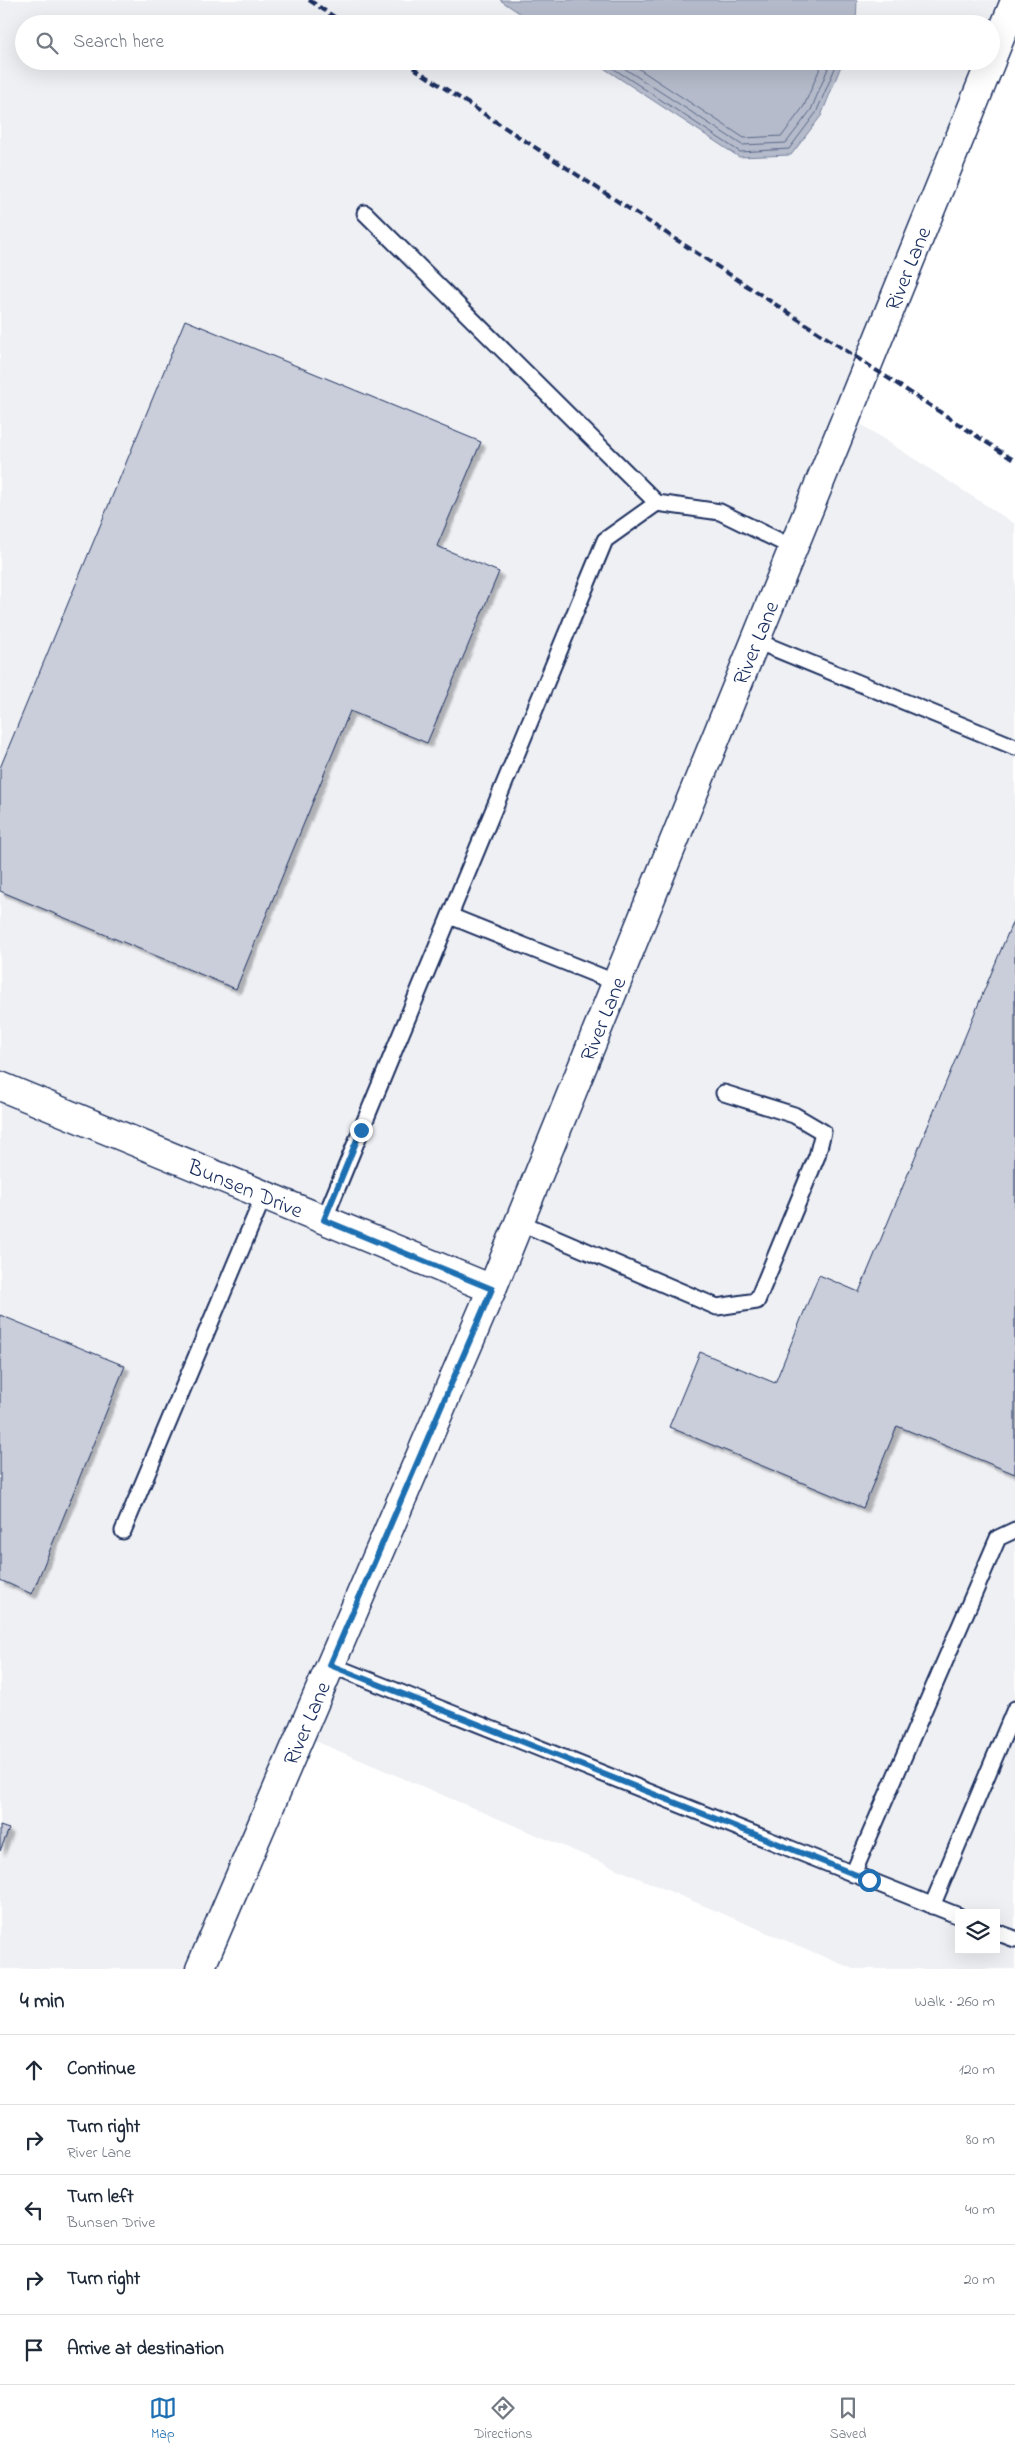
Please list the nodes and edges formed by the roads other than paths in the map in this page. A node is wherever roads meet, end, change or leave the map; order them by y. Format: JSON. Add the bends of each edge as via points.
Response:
{"nodes":[{"id":1,"x":1015,"y":1,"type":"edge"},
{"id":2,"x":1000,"y":38,"type":"edge"},
{"id":3,"x":987,"y":70,"type":"edge"},
{"id":4,"x":365,"y":213,"type":"dead end"},
{"id":5,"x":657,"y":503,"type":"junction"},
{"id":6,"x":794,"y":548,"type":"junction"},
{"id":7,"x":756,"y":641,"type":"junction"},
{"id":8,"x":1015,"y":747,"type":"edge"},
{"id":9,"x":450,"y":916,"type":"junction"},
{"id":10,"x":616,"y":983,"type":"junction"},
{"id":11,"x":0,"y":1086,"type":"edge"},
{"id":12,"x":724,"y":1093,"type":"dead end"},
{"id":13,"x":264,"y":1195,"type":"junction"},
{"id":14,"x":324,"y":1220,"type":"junction"},
{"id":15,"x":519,"y":1222,"type":"junction"},
{"id":16,"x":492,"y":1289,"type":"junction"},
{"id":17,"x":1015,"y":1530,"type":"edge"},
{"id":18,"x":123,"y":1531,"type":"dead end"},
{"id":19,"x":330,"y":1665,"type":"junction"},
{"id":20,"x":1015,"y":1709,"type":"edge"},
{"id":21,"x":853,"y":1874,"type":"junction"},
{"id":22,"x":932,"y":1906,"type":"junction"},
{"id":23,"x":955,"y":1915,"type":"edge"},
{"id":24,"x":1000,"y":1933,"type":"edge"},
{"id":25,"x":1015,"y":1939,"type":"edge"},
{"id":26,"x":200,"y":1969,"type":"edge"}],
"edges":[{"from":1,"to":2,"type":"street","name":"River Lane"},
{"from":3,"to":6,"type":"street","name":"River Lane"},
{"from":4,"to":5,"type":"lane"},
{"from":5,"to":6,"type":"lane","via":[[720,512]]},
{"from":5,"to":9,"type":"lane","via":[[605,540]]},
{"from":6,"to":7,"type":"street","name":"River Lane"},
{"from":7,"to":8,"type":"lane"},
{"from":7,"to":10,"type":"street","name":"River Lane"},
{"from":9,"to":10,"type":"lane"},
{"from":9,"to":14,"type":"lane"},
{"from":10,"to":15,"type":"street","name":"River Lane"},
{"from":11,"to":13,"type":"street","name":"Bunsen Drive"},
{"from":12,"to":15,"type":"lane","via":[[794,1115],[823,1132],[817,1156],[757,1301],[717,1308]]},
{"from":13,"to":14,"type":"street","name":"Bunsen Drive"},
{"from":13,"to":18,"type":"lane"},
{"from":14,"to":16,"type":"street","name":"Bunsen Drive"},
{"from":15,"to":16,"type":"street","name":"River Lane"},
{"from":16,"to":19,"type":"street","name":"River Lane"},
{"from":17,"to":21,"type":"lane","via":[[998,1538]]},
{"from":19,"to":21,"type":"lane"},
{"from":19,"to":26,"type":"street","name":"River Lane"},
{"from":20,"to":22,"type":"lane"},
{"from":21,"to":22,"type":"lane"},
{"from":22,"to":23,"type":"lane"},
{"from":24,"to":25,"type":"lane"}]}
